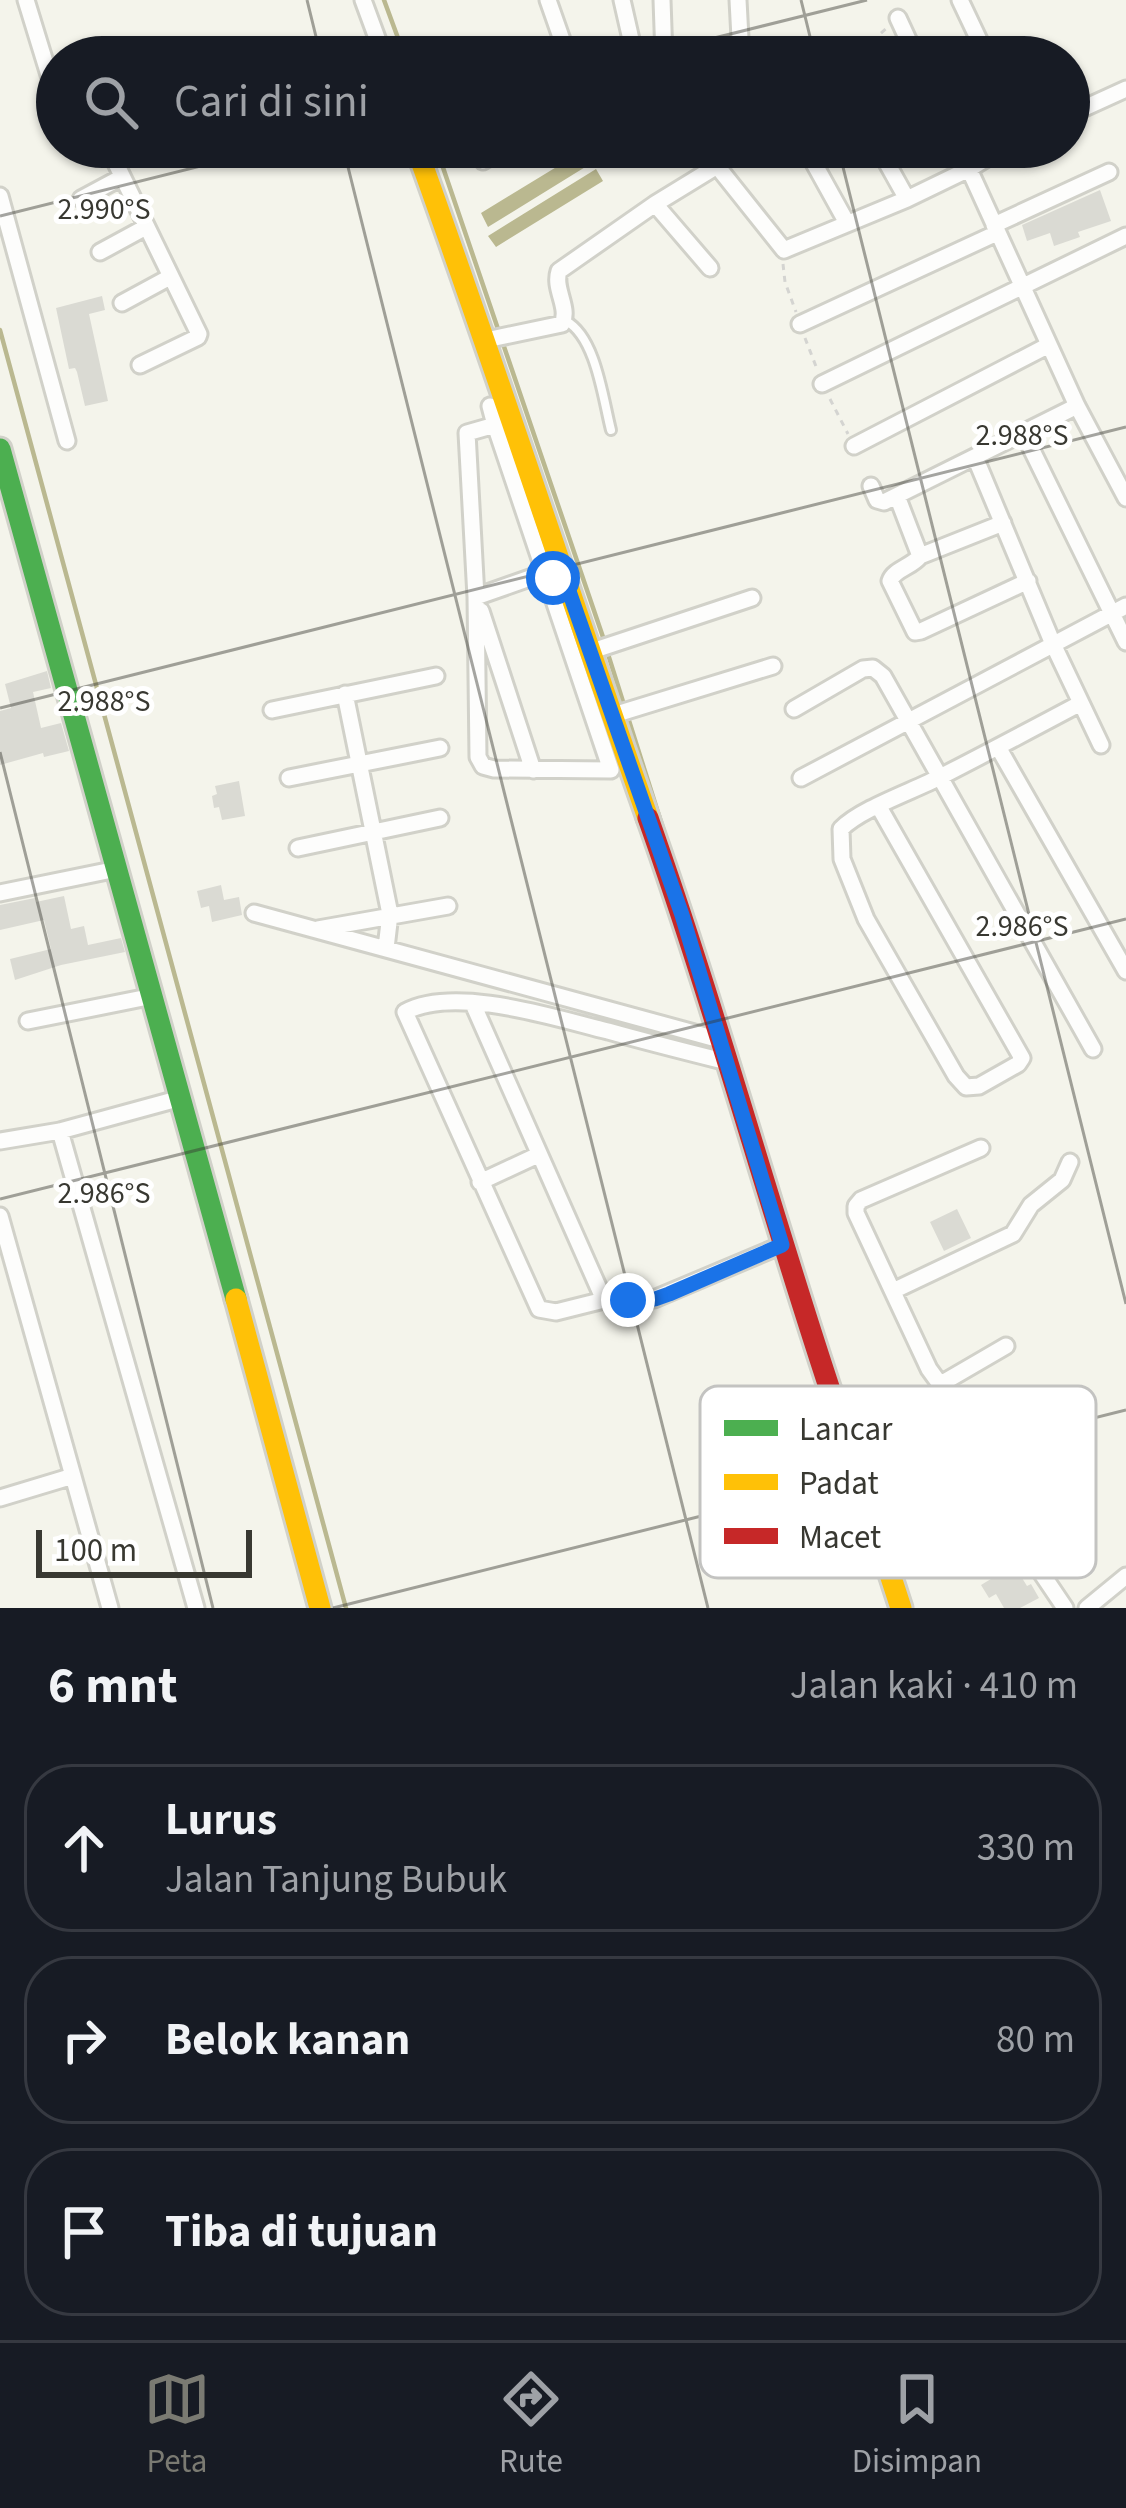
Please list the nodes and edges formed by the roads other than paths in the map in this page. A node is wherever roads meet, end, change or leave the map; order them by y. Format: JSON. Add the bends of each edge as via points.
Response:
{"nodes":[{"id":1,"x":26,"y":0,"type":"edge"},
{"id":2,"x":364,"y":0,"type":"edge"},
{"id":3,"x":548,"y":0,"type":"edge"},
{"id":4,"x":622,"y":0,"type":"edge"},
{"id":5,"x":662,"y":0,"type":"edge"},
{"id":6,"x":738,"y":0,"type":"edge"},
{"id":7,"x":960,"y":0,"type":"edge"},
{"id":8,"x":898,"y":18,"type":"road end"},
{"id":9,"x":37,"y":36,"type":"edge"},
{"id":10,"x":377,"y":36,"type":"edge"},
{"id":11,"x":561,"y":36,"type":"edge"},
{"id":12,"x":630,"y":36,"type":"edge"},
{"id":13,"x":663,"y":36,"type":"edge"},
{"id":14,"x":740,"y":36,"type":"edge"},
{"id":15,"x":906,"y":36,"type":"edge"},
{"id":16,"x":977,"y":36,"type":"edge"},
{"id":17,"x":1126,"y":89,"type":"edge"},
{"id":18,"x":1090,"y":106,"type":"edge"},
{"id":19,"x":118,"y":168,"type":"edge"},
{"id":20,"x":424,"y":168,"type":"edge"},
{"id":21,"x":714,"y":168,"type":"edge"},
{"id":22,"x":719,"y":168,"type":"edge"},
{"id":23,"x":817,"y":168,"type":"edge"},
{"id":24,"x":890,"y":168,"type":"edge"},
{"id":25,"x":969,"y":169,"type":"joint"},
{"id":26,"x":1109,"y":172,"type":"dead end"},
{"id":27,"x":122,"y":177,"type":"junction"},
{"id":28,"x":0,"y":196,"type":"edge"},
{"id":29,"x":82,"y":199,"type":"dead end"},
{"id":30,"x":907,"y":199,"type":"junction"},
{"id":31,"x":655,"y":204,"type":"junction"},
{"id":32,"x":847,"y":223,"type":"junction"},
{"id":33,"x":146,"y":227,"type":"junction"},
{"id":34,"x":996,"y":229,"type":"junction"},
{"id":35,"x":1126,"y":236,"type":"edge"},
{"id":36,"x":100,"y":252,"type":"dead end"},
{"id":37,"x":710,"y":268,"type":"dead end"},
{"id":38,"x":170,"y":277,"type":"junction"},
{"id":39,"x":1023,"y":288,"type":"junction"},
{"id":40,"x":122,"y":303,"type":"dead end"},
{"id":41,"x":565,"y":320,"type":"junction"},
{"id":42,"x":800,"y":324,"type":"dead end"},
{"id":43,"x":493,"y":339,"type":"junction"},
{"id":44,"x":1048,"y":345,"type":"junction"},
{"id":45,"x":140,"y":365,"type":"dead end"},
{"id":46,"x":822,"y":385,"type":"road end"},
{"id":47,"x":1076,"y":406,"type":"junction"},
{"id":48,"x":497,"y":414,"type":"junction"},
{"id":49,"x":611,"y":430,"type":"dead end"},
{"id":50,"x":1024,"y":434,"type":"junction"},
{"id":51,"x":67,"y":441,"type":"dead end"},
{"id":52,"x":854,"y":446,"type":"road end"},
{"id":53,"x":0,"y":449,"type":"edge"},
{"id":54,"x":975,"y":457,"type":"junction"},
{"id":55,"x":871,"y":486,"type":"dead end"},
{"id":56,"x":897,"y":496,"type":"junction"},
{"id":57,"x":1126,"y":498,"type":"edge"},
{"id":58,"x":1003,"y":523,"type":"junction"},
{"id":59,"x":920,"y":556,"type":"junction"},
{"id":60,"x":551,"y":576,"type":"junction"},
{"id":61,"x":1028,"y":581,"type":"junction"},
{"id":62,"x":476,"y":597,"type":"junction"},
{"id":63,"x":752,"y":598,"type":"dead end"},
{"id":64,"x":1119,"y":610,"type":"edge"},
{"id":65,"x":1126,"y":642,"type":"edge"},
{"id":66,"x":1054,"y":644,"type":"junction"},
{"id":67,"x":594,"y":650,"type":"junction"},
{"id":68,"x":773,"y":666,"type":"dead end"},
{"id":69,"x":436,"y":676,"type":"dead end"},
{"id":70,"x":345,"y":694,"type":"junction"},
{"id":71,"x":1081,"y":703,"type":"junction"},
{"id":72,"x":794,"y":709,"type":"dead end"},
{"id":73,"x":272,"y":710,"type":"dead end"},
{"id":74,"x":615,"y":714,"type":"junction"},
{"id":75,"x":908,"y":721,"type":"junction"},
{"id":76,"x":1101,"y":745,"type":"dead end"},
{"id":77,"x":998,"y":747,"type":"junction"},
{"id":78,"x":440,"y":748,"type":"dead end"},
{"id":79,"x":359,"y":763,"type":"junction"},
{"id":80,"x":533,"y":770,"type":"junction"},
{"id":81,"x":940,"y":777,"type":"junction"},
{"id":82,"x":289,"y":778,"type":"dead end"},
{"id":83,"x":801,"y":778,"type":"dead end"},
{"id":84,"x":878,"y":807,"type":"junction"},
{"id":85,"x":440,"y":818,"type":"dead end"},
{"id":86,"x":373,"y":831,"type":"junction"},
{"id":87,"x":298,"y":848,"type":"dead end"},
{"id":88,"x":117,"y":869,"type":"junction"},
{"id":89,"x":0,"y":893,"type":"edge"},
{"id":90,"x":448,"y":906,"type":"dead end"},
{"id":91,"x":254,"y":913,"type":"dead end"},
{"id":92,"x":390,"y":914,"type":"junction"},
{"id":93,"x":315,"y":930,"type":"junction"},
{"id":94,"x":386,"y":949,"type":"junction"},
{"id":95,"x":1126,"y":970,"type":"edge"},
{"id":96,"x":153,"y":996,"type":"junction"},
{"id":97,"x":473,"y":1004,"type":"junction"},
{"id":98,"x":28,"y":1021,"type":"dead end"},
{"id":99,"x":1093,"y":1048,"type":"dead end"},
{"id":100,"x":723,"y":1051,"type":"junction"},
{"id":101,"x":181,"y":1097,"type":"junction"},
{"id":102,"x":60,"y":1131,"type":"junction"},
{"id":103,"x":0,"y":1141,"type":"edge"},
{"id":104,"x":981,"y":1148,"type":"dead end"},
{"id":105,"x":538,"y":1155,"type":"junction"},
{"id":106,"x":1070,"y":1162,"type":"dead end"},
{"id":107,"x":480,"y":1182,"type":"junction"},
{"id":108,"x":0,"y":1216,"type":"edge"},
{"id":109,"x":782,"y":1245,"type":"junction"},
{"id":110,"x":7,"y":1270,"type":"edge"},
{"id":111,"x":893,"y":1291,"type":"junction"},
{"id":112,"x":604,"y":1300,"type":"junction"},
{"id":113,"x":1006,"y":1346,"type":"dead end"},
{"id":114,"x":939,"y":1385,"type":"joint"},
{"id":115,"x":828,"y":1386,"type":"edge"},
{"id":116,"x":73,"y":1476,"type":"junction"},
{"id":117,"x":0,"y":1498,"type":"edge"},
{"id":118,"x":1126,"y":1576,"type":"edge"},
{"id":119,"x":891,"y":1578,"type":"edge"},
{"id":120,"x":1043,"y":1578,"type":"edge"},
{"id":121,"x":110,"y":1608,"type":"edge"},
{"id":122,"x":196,"y":1608,"type":"edge"},
{"id":123,"x":320,"y":1608,"type":"edge"},
{"id":124,"x":901,"y":1608,"type":"edge"},
{"id":125,"x":1065,"y":1608,"type":"edge"},
{"id":126,"x":1087,"y":1608,"type":"edge"}],
"edges":[{"from":1,"to":9,"type":"street"},
{"from":2,"to":10,"type":"street"},
{"from":3,"to":11,"type":"street"},
{"from":4,"to":12,"type":"street"},
{"from":5,"to":13,"type":"street"},
{"from":6,"to":14,"type":"street"},
{"from":7,"to":16,"type":"street"},
{"from":8,"to":15,"type":"street"},
{"from":17,"to":18,"type":"street"},
{"from":19,"to":27,"type":"street"},
{"from":20,"to":43,"type":"street"},
{"from":21,"to":31,"type":"street"},
{"from":22,"to":32,"type":"street","via":[[784,250]]},
{"from":23,"to":32,"type":"street"},
{"from":24,"to":30,"type":"street"},
{"from":25,"to":30,"type":"street"},
{"from":25,"to":34,"type":"street"},
{"from":26,"to":34,"type":"street"},
{"from":27,"to":29,"type":"street"},
{"from":27,"to":33,"type":"street"},
{"from":28,"to":51,"type":"street"},
{"from":30,"to":32,"type":"street"},
{"from":31,"to":37,"type":"street"},
{"from":31,"to":41,"type":"street","via":[[559,271]]},
{"from":33,"to":36,"type":"street"},
{"from":33,"to":38,"type":"street"},
{"from":34,"to":39,"type":"street"},
{"from":34,"to":42,"type":"street"},
{"from":35,"to":39,"type":"street"},
{"from":38,"to":40,"type":"street"},
{"from":38,"to":45,"type":"street","via":[[198,337]]},
{"from":39,"to":44,"type":"street"},
{"from":39,"to":46,"type":"street"},
{"from":41,"to":43,"type":"street"},
{"from":41,"to":49,"type":"lane","via":[[586,340]]},
{"from":43,"to":48,"type":"street"},
{"from":44,"to":47,"type":"street"},
{"from":44,"to":52,"type":"street"},
{"from":47,"to":50,"type":"street"},
{"from":47,"to":57,"type":"street"},
{"from":48,"to":60,"type":"street"},
{"from":48,"to":62,"type":"street","via":[[467,433]]},
{"from":50,"to":54,"type":"street"},
{"from":50,"to":64,"type":"street"},
{"from":53,"to":88,"type":"street"},
{"from":54,"to":56,"type":"street"},
{"from":54,"to":58,"type":"street"},
{"from":55,"to":56,"type":"street","via":[[881,502]]},
{"from":56,"to":59,"type":"street"},
{"from":58,"to":59,"type":"street"},
{"from":58,"to":61,"type":"street"},
{"from":59,"to":61,"type":"street","via":[[890,578],[915,632]]},
{"from":60,"to":62,"type":"street"},
{"from":60,"to":67,"type":"street"},
{"from":60,"to":80,"type":"street","via":[[611,770]]},
{"from":61,"to":66,"type":"street"},
{"from":62,"to":80,"type":"street"},
{"from":62,"to":80,"type":"street","via":[[479,762]]},
{"from":63,"to":67,"type":"street"},
{"from":64,"to":65,"type":"street"},
{"from":64,"to":66,"type":"street"},
{"from":66,"to":71,"type":"street"},
{"from":66,"to":75,"type":"street"},
{"from":67,"to":74,"type":"street"},
{"from":68,"to":74,"type":"street"},
{"from":69,"to":70,"type":"street"},
{"from":70,"to":73,"type":"street"},
{"from":70,"to":79,"type":"street"},
{"from":71,"to":76,"type":"street"},
{"from":71,"to":77,"type":"street"},
{"from":72,"to":75,"type":"street","via":[[873,668]]},
{"from":74,"to":100,"type":"street"},
{"from":75,"to":81,"type":"street"},
{"from":75,"to":83,"type":"street"},
{"from":77,"to":81,"type":"street"},
{"from":77,"to":95,"type":"street"},
{"from":78,"to":79,"type":"street"},
{"from":79,"to":82,"type":"street"},
{"from":79,"to":86,"type":"street"},
{"from":81,"to":84,"type":"street"},
{"from":81,"to":99,"type":"street"},
{"from":84,"to":84,"type":"street","via":[[841,829],[848,879],[956,1076],[966,1087],[979,1086],[1022,1058]]},
{"from":85,"to":86,"type":"street"},
{"from":86,"to":87,"type":"street"},
{"from":86,"to":92,"type":"street"},
{"from":88,"to":89,"type":"street"},
{"from":88,"to":96,"type":"street"},
{"from":90,"to":92,"type":"street"},
{"from":91,"to":93,"type":"street"},
{"from":92,"to":93,"type":"street"},
{"from":92,"to":94,"type":"street"},
{"from":93,"to":94,"type":"street"},
{"from":94,"to":100,"type":"street"},
{"from":96,"to":98,"type":"street"},
{"from":96,"to":101,"type":"street"},
{"from":97,"to":100,"type":"street"},
{"from":97,"to":105,"type":"street"},
{"from":97,"to":107,"type":"street","via":[[405,1012]]},
{"from":100,"to":109,"type":"street"},
{"from":101,"to":102,"type":"street"},
{"from":101,"to":123,"type":"street"},
{"from":102,"to":103,"type":"street"},
{"from":102,"to":122,"type":"street"},
{"from":104,"to":111,"type":"street","via":[[856,1206]]},
{"from":105,"to":107,"type":"street"},
{"from":105,"to":112,"type":"street"},
{"from":106,"to":111,"type":"street","via":[[1013,1234]]},
{"from":107,"to":112,"type":"street","via":[[539,1309]]},
{"from":108,"to":110,"type":"street"},
{"from":109,"to":112,"type":"street","via":[[655,1299]]},
{"from":109,"to":115,"type":"street"},
{"from":110,"to":116,"type":"street"},
{"from":111,"to":114,"type":"street"},
{"from":113,"to":114,"type":"street"},
{"from":116,"to":117,"type":"street"},
{"from":116,"to":121,"type":"street"},
{"from":118,"to":126,"type":"street"},
{"from":119,"to":124,"type":"street"},
{"from":120,"to":125,"type":"street"}]}
